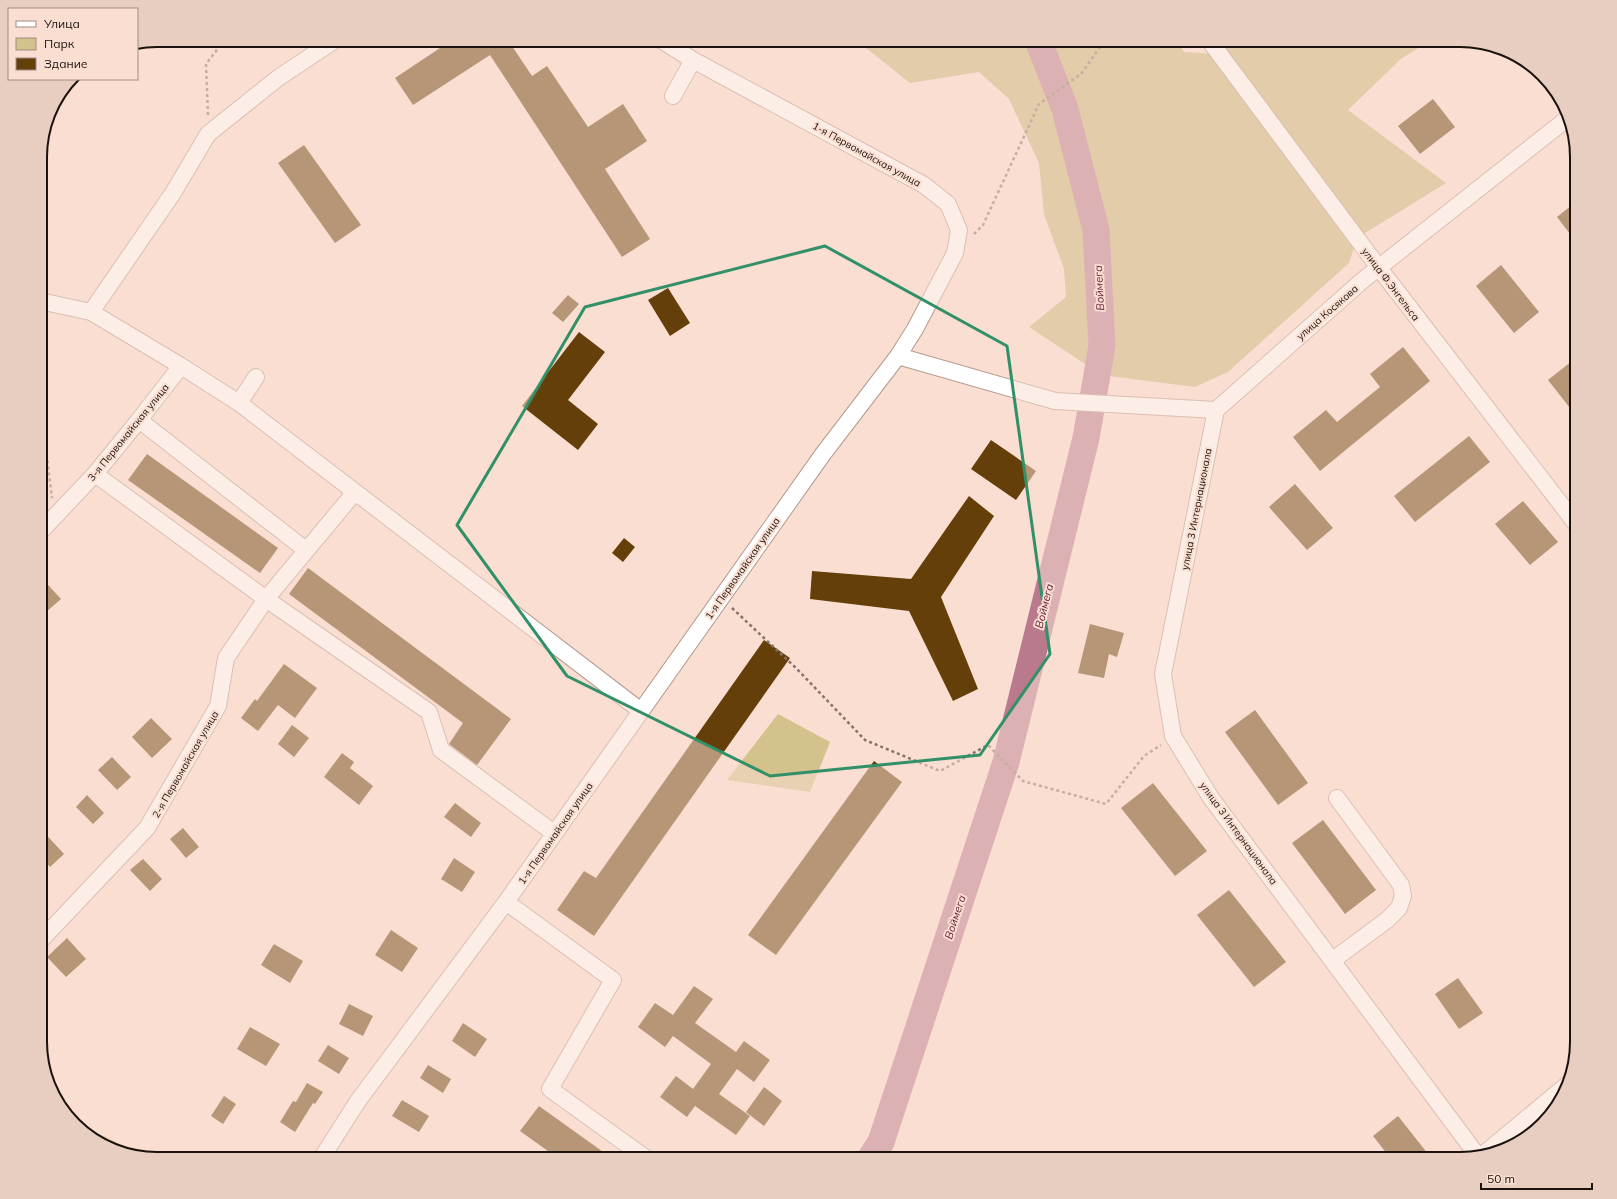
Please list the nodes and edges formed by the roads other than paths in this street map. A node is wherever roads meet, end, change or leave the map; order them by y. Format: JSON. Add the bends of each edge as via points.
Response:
{"nodes":[{"id":1,"x":324,"y":47,"type":"edge"},
{"id":2,"x":673,"y":47,"type":"edge"},
{"id":3,"x":1214,"y":47,"type":"edge"},
{"id":4,"x":694,"y":60,"type":"junction"},
{"id":5,"x":673,"y":96,"type":"dead end"},
{"id":6,"x":1564,"y":121,"type":"edge"},
{"id":7,"x":1378,"y":268,"type":"junction"},
{"id":8,"x":47,"y":303,"type":"edge"},
{"id":9,"x":91,"y":312,"type":"junction"},
{"id":10,"x":898,"y":356,"type":"junction"},
{"id":11,"x":181,"y":366,"type":"junction"},
{"id":12,"x":256,"y":377,"type":"dead end"},
{"id":13,"x":239,"y":403,"type":"junction"},
{"id":14,"x":1216,"y":410,"type":"junction"},
{"id":15,"x":139,"y":420,"type":"junction"},
{"id":16,"x":95,"y":474,"type":"junction"},
{"id":17,"x":355,"y":492,"type":"junction"},
{"id":18,"x":1570,"y":517,"type":"edge"},
{"id":19,"x":47,"y":524,"type":"edge"},
{"id":20,"x":306,"y":550,"type":"junction"},
{"id":21,"x":266,"y":598,"type":"junction"},
{"id":22,"x":641,"y":711,"type":"junction"},
{"id":23,"x":1337,"y":798,"type":"dead end"},
{"id":24,"x":554,"y":832,"type":"junction"},
{"id":25,"x":506,"y":902,"type":"junction"},
{"id":26,"x":47,"y":934,"type":"edge"},
{"id":27,"x":1333,"y":960,"type":"junction"},
{"id":28,"x":1557,"y":1093,"type":"edge"},
{"id":29,"x":1493,"y":1147,"type":"edge"},
{"id":30,"x":1475,"y":1151,"type":"edge"},
{"id":31,"x":325,"y":1152,"type":"edge"},
{"id":32,"x":637,"y":1152,"type":"edge"}],
"edges":[{"from":1,"to":9,"type":"street","via":[[278,78],[208,134],[173,192]]},
{"from":2,"to":4,"type":"street","name":"1-я Первомайская улица"},
{"from":3,"to":7,"type":"street","name":"улица Ф.Энгельса"},
{"from":4,"to":5,"type":"street"},
{"from":4,"to":10,"type":"street","name":"1-я Первомайская улица","via":[[924,185],[948,204],[960,230],[955,253]]},
{"from":6,"to":7,"type":"street","name":"улица Косякова"},
{"from":7,"to":14,"type":"street","name":"улица Косякова"},
{"from":7,"to":18,"type":"street","name":"улица Ф.Энгельса"},
{"from":8,"to":9,"type":"street"},
{"from":9,"to":11,"type":"street"},
{"from":10,"to":14,"type":"street","via":[[1055,401]]},
{"from":10,"to":22,"type":"street","name":"1-я Первомайская улица","via":[[823,454]]},
{"from":11,"to":13,"type":"street"},
{"from":11,"to":15,"type":"street","name":"3-я Первомайская улица"},
{"from":12,"to":13,"type":"street"},
{"from":13,"to":17,"type":"street"},
{"from":14,"to":27,"type":"street","name":"улица 3 Интернационала","via":[[1163,674],[1173,736],[1211,798]]},
{"from":15,"to":16,"type":"street","name":"3-я Первомайская улица"},
{"from":15,"to":20,"type":"street"},
{"from":16,"to":19,"type":"street","name":"3-я Первомайская улица"},
{"from":16,"to":21,"type":"street"},
{"from":17,"to":20,"type":"street","name":"2-я Первомайская улица"},
{"from":17,"to":22,"type":"street"},
{"from":20,"to":21,"type":"street","name":"2-я Первомайская улица"},
{"from":21,"to":24,"type":"street","via":[[429,712],[441,750]]},
{"from":21,"to":26,"type":"street","name":"2-я Первомайская улица","via":[[226,658],[218,706],[147,828]]},
{"from":22,"to":24,"type":"street","name":"1-я Первомайская улица"},
{"from":23,"to":27,"type":"street","via":[[1401,885],[1403,896],[1399,908],[1387,920]]},
{"from":24,"to":25,"type":"street","name":"1-я Первомайская улица"},
{"from":25,"to":31,"type":"street","name":"1-я Первомайская улица","via":[[358,1101]]},
{"from":25,"to":32,"type":"street","via":[[613,980],[550,1089]]},
{"from":27,"to":30,"type":"street","name":"улица 3 Интернационала"},
{"from":28,"to":29,"type":"street"}]}
